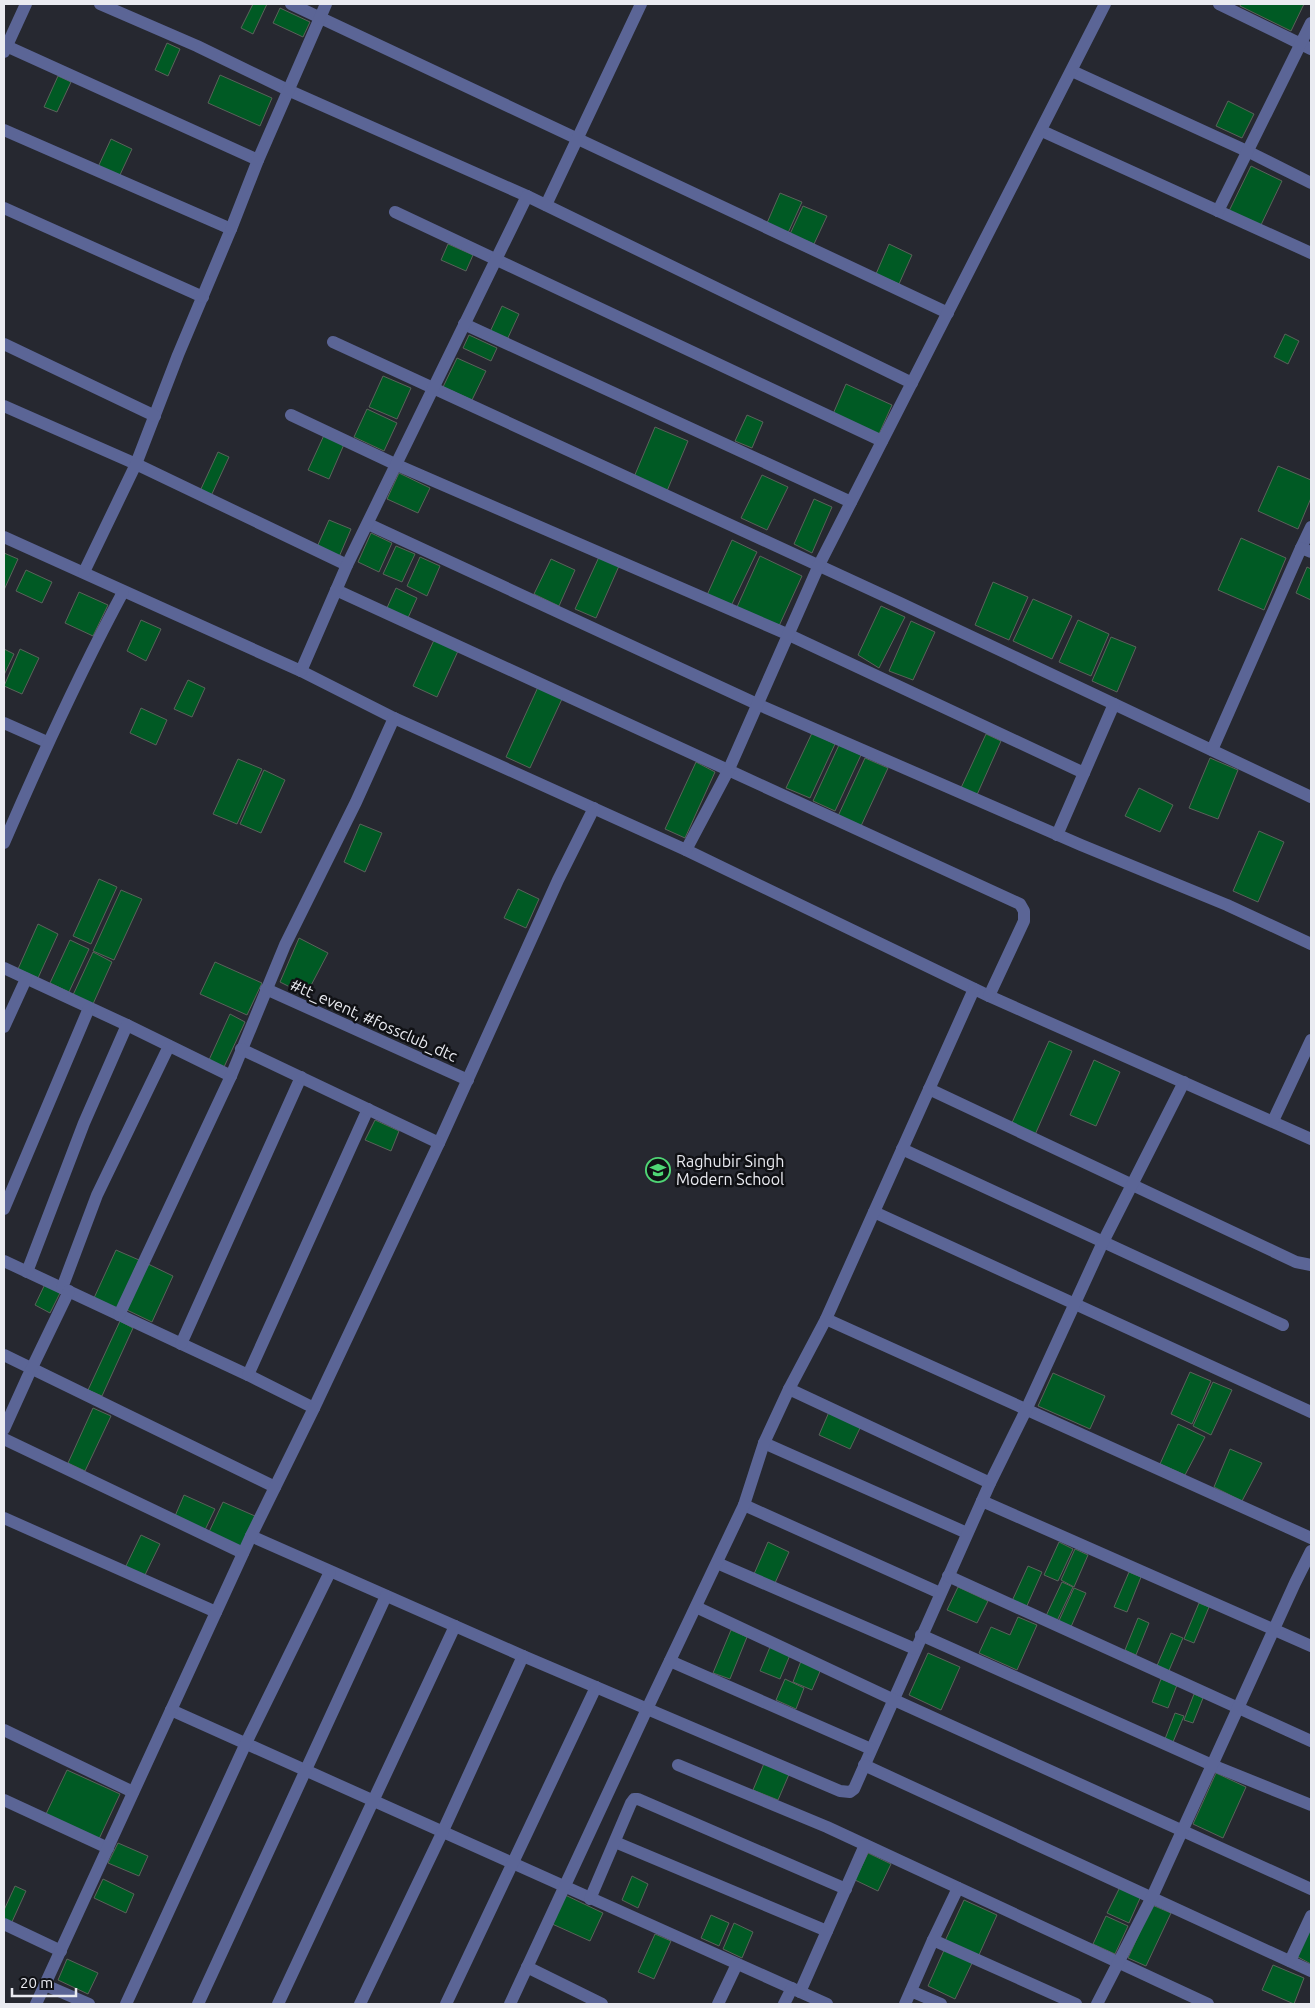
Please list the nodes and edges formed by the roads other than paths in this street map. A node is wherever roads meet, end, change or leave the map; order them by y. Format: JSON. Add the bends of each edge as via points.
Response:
{"nodes":[{"id":1,"x":26,"y":4,"type":"edge"},
{"id":2,"x":100,"y":4,"type":"edge"},
{"id":3,"x":292,"y":4,"type":"edge"},
{"id":4,"x":326,"y":4,"type":"edge"},
{"id":5,"x":641,"y":4,"type":"edge"},
{"id":6,"x":1106,"y":4,"type":"edge"},
{"id":7,"x":1218,"y":4,"type":"edge"},
{"id":8,"x":320,"y":17,"type":"junction"},
{"id":9,"x":1311,"y":23,"type":"edge"},
{"id":10,"x":1306,"y":47,"type":"edge"},
{"id":11,"x":4,"y":48,"type":"edge"},
{"id":12,"x":1072,"y":71,"type":"junction"},
{"id":13,"x":290,"y":91,"type":"junction"},
{"id":14,"x":4,"y":130,"type":"edge"},
{"id":15,"x":1042,"y":131,"type":"junction"},
{"id":16,"x":578,"y":138,"type":"junction"},
{"id":17,"x":1249,"y":152,"type":"junction"},
{"id":18,"x":258,"y":160,"type":"junction"},
{"id":19,"x":1311,"y":183,"type":"edge"},
{"id":20,"x":527,"y":196,"type":"junction"},
{"id":21,"x":546,"y":205,"type":"junction"},
{"id":22,"x":4,"y":208,"type":"edge"},
{"id":23,"x":1218,"y":211,"type":"junction"},
{"id":24,"x":395,"y":212,"type":"dead end"},
{"id":25,"x":231,"y":229,"type":"junction"},
{"id":26,"x":1311,"y":253,"type":"edge"},
{"id":27,"x":496,"y":260,"type":"junction"},
{"id":28,"x":203,"y":297,"type":"junction"},
{"id":29,"x":948,"y":312,"type":"junction"},
{"id":30,"x":464,"y":324,"type":"junction"},
{"id":31,"x":333,"y":342,"type":"dead end"},
{"id":32,"x":4,"y":344,"type":"edge"},
{"id":33,"x":912,"y":383,"type":"junction"},
{"id":34,"x":432,"y":388,"type":"junction"},
{"id":35,"x":4,"y":406,"type":"edge"},
{"id":36,"x":291,"y":415,"type":"dead end"},
{"id":37,"x":155,"y":416,"type":"junction"},
{"id":38,"x":882,"y":441,"type":"junction"},
{"id":39,"x":136,"y":464,"type":"junction"},
{"id":40,"x":397,"y":465,"type":"junction"},
{"id":41,"x":851,"y":502,"type":"junction"},
{"id":42,"x":368,"y":524,"type":"junction"},
{"id":43,"x":1311,"y":526,"type":"edge"},
{"id":44,"x":4,"y":537,"type":"edge"},
{"id":45,"x":1306,"y":550,"type":"edge"},
{"id":46,"x":819,"y":565,"type":"junction"},
{"id":47,"x":347,"y":566,"type":"junction"},
{"id":48,"x":84,"y":572,"type":"junction"},
{"id":49,"x":336,"y":590,"type":"junction"},
{"id":50,"x":123,"y":592,"type":"junction"},
{"id":51,"x":787,"y":634,"type":"junction"},
{"id":52,"x":301,"y":671,"type":"junction"},
{"id":53,"x":756,"y":704,"type":"junction"},
{"id":54,"x":1114,"y":704,"type":"junction"},
{"id":55,"x":394,"y":718,"type":"junction"},
{"id":56,"x":4,"y":723,"type":"edge"},
{"id":57,"x":47,"y":742,"type":"junction"},
{"id":58,"x":1212,"y":750,"type":"junction"},
{"id":59,"x":729,"y":769,"type":"junction"},
{"id":60,"x":1084,"y":773,"type":"junction"},
{"id":61,"x":1311,"y":797,"type":"edge"},
{"id":62,"x":594,"y":808,"type":"junction"},
{"id":63,"x":8,"y":822,"type":"edge"},
{"id":64,"x":1057,"y":835,"type":"junction"},
{"id":65,"x":4,"y":843,"type":"edge"},
{"id":66,"x":686,"y":850,"type":"junction"},
{"id":67,"x":1311,"y":944,"type":"edge"},
{"id":68,"x":4,"y":968,"type":"edge"},
{"id":69,"x":26,"y":979,"type":"junction"},
{"id":70,"x":266,"y":989,"type":"junction"},
{"id":71,"x":974,"y":989,"type":"junction"},
{"id":72,"x":989,"y":996,"type":"junction"},
{"id":73,"x":89,"y":1008,"type":"junction"},
{"id":74,"x":128,"y":1025,"type":"junction"},
{"id":75,"x":4,"y":1027,"type":"edge"},
{"id":76,"x":1311,"y":1040,"type":"edge"},
{"id":77,"x":169,"y":1046,"type":"junction"},
{"id":78,"x":241,"y":1049,"type":"junction"},
{"id":79,"x":231,"y":1076,"type":"junction"},
{"id":80,"x":301,"y":1077,"type":"junction"},
{"id":81,"x":468,"y":1080,"type":"junction"},
{"id":82,"x":1184,"y":1082,"type":"junction"},
{"id":83,"x":929,"y":1089,"type":"junction"},
{"id":84,"x":368,"y":1109,"type":"junction"},
{"id":85,"x":1272,"y":1121,"type":"junction"},
{"id":86,"x":1311,"y":1139,"type":"edge"},
{"id":87,"x":439,"y":1143,"type":"junction"},
{"id":88,"x":902,"y":1149,"type":"junction"},
{"id":89,"x":1132,"y":1184,"type":"junction"},
{"id":90,"x":4,"y":1209,"type":"edge"},
{"id":91,"x":874,"y":1212,"type":"junction"},
{"id":92,"x":1103,"y":1242,"type":"junction"},
{"id":93,"x":4,"y":1261,"type":"edge"},
{"id":94,"x":1311,"y":1265,"type":"edge"},
{"id":95,"x":27,"y":1272,"type":"junction"},
{"id":96,"x":66,"y":1290,"type":"junction"},
{"id":97,"x":1075,"y":1304,"type":"junction"},
{"id":98,"x":119,"y":1315,"type":"junction"},
{"id":99,"x":826,"y":1319,"type":"junction"},
{"id":100,"x":1283,"y":1325,"type":"dead end"},
{"id":101,"x":181,"y":1344,"type":"junction"},
{"id":102,"x":4,"y":1355,"type":"edge"},
{"id":103,"x":32,"y":1368,"type":"junction"},
{"id":104,"x":248,"y":1375,"type":"junction"},
{"id":105,"x":790,"y":1389,"type":"junction"},
{"id":106,"x":314,"y":1408,"type":"junction"},
{"id":107,"x":1026,"y":1410,"type":"junction"},
{"id":108,"x":1311,"y":1412,"type":"edge"},
{"id":109,"x":4,"y":1429,"type":"edge"},
{"id":110,"x":4,"y":1439,"type":"edge"},
{"id":111,"x":764,"y":1443,"type":"junction"},
{"id":112,"x":990,"y":1483,"type":"junction"},
{"id":113,"x":276,"y":1487,"type":"junction"},
{"id":114,"x":982,"y":1501,"type":"junction"},
{"id":115,"x":744,"y":1505,"type":"junction"},
{"id":116,"x":4,"y":1518,"type":"edge"},
{"id":117,"x":967,"y":1533,"type":"junction"},
{"id":118,"x":251,"y":1536,"type":"junction"},
{"id":119,"x":1311,"y":1538,"type":"edge"},
{"id":120,"x":1311,"y":1551,"type":"edge"},
{"id":121,"x":243,"y":1553,"type":"junction"},
{"id":122,"x":717,"y":1563,"type":"junction"},
{"id":123,"x":330,"y":1572,"type":"junction"},
{"id":124,"x":948,"y":1576,"type":"junction"},
{"id":125,"x":940,"y":1593,"type":"junction"},
{"id":126,"x":386,"y":1596,"type":"junction"},
{"id":127,"x":696,"y":1607,"type":"junction"},
{"id":128,"x":216,"y":1612,"type":"junction"},
{"id":129,"x":454,"y":1626,"type":"junction"},
{"id":130,"x":1273,"y":1630,"type":"junction"},
{"id":131,"x":921,"y":1635,"type":"junction"},
{"id":132,"x":1311,"y":1646,"type":"edge"},
{"id":133,"x":914,"y":1649,"type":"junction"},
{"id":134,"x":523,"y":1656,"type":"junction"},
{"id":135,"x":670,"y":1661,"type":"junction"},
{"id":136,"x":596,"y":1687,"type":"junction"},
{"id":137,"x":892,"y":1699,"type":"junction"},
{"id":138,"x":1238,"y":1707,"type":"junction"},
{"id":139,"x":646,"y":1709,"type":"junction"},
{"id":140,"x":171,"y":1710,"type":"junction"},
{"id":141,"x":4,"y":1730,"type":"edge"},
{"id":142,"x":1311,"y":1741,"type":"edge"},
{"id":143,"x":246,"y":1743,"type":"junction"},
{"id":144,"x":871,"y":1749,"type":"junction"},
{"id":145,"x":678,"y":1765,"type":"dead end"},
{"id":146,"x":864,"y":1765,"type":"junction"},
{"id":147,"x":1212,"y":1765,"type":"junction"},
{"id":148,"x":307,"y":1770,"type":"junction"},
{"id":149,"x":134,"y":1792,"type":"junction"},
{"id":150,"x":4,"y":1800,"type":"edge"},
{"id":151,"x":373,"y":1801,"type":"junction"},
{"id":152,"x":1311,"y":1805,"type":"edge"},
{"id":153,"x":1182,"y":1831,"type":"junction"},
{"id":154,"x":442,"y":1833,"type":"junction"},
{"id":155,"x":615,"y":1842,"type":"junction"},
{"id":156,"x":865,"y":1845,"type":"junction"},
{"id":157,"x":108,"y":1848,"type":"junction"},
{"id":158,"x":513,"y":1864,"type":"junction"},
{"id":159,"x":565,"y":1887,"type":"junction"},
{"id":160,"x":958,"y":1888,"type":"junction"},
{"id":161,"x":846,"y":1889,"type":"junction"},
{"id":162,"x":1311,"y":1889,"type":"edge"},
{"id":163,"x":1152,"y":1897,"type":"junction"},
{"id":164,"x":590,"y":1898,"type":"junction"},
{"id":165,"x":1311,"y":1916,"type":"edge"},
{"id":166,"x":4,"y":1924,"type":"edge"},
{"id":167,"x":827,"y":1931,"type":"junction"},
{"id":168,"x":933,"y":1940,"type":"junction"},
{"id":169,"x":61,"y":1951,"type":"junction"},
{"id":170,"x":1290,"y":1961,"type":"junction"},
{"id":171,"x":1119,"y":1963,"type":"junction"},
{"id":172,"x":738,"y":1964,"type":"junction"},
{"id":173,"x":527,"y":1968,"type":"junction"},
{"id":174,"x":1311,"y":1971,"type":"edge"},
{"id":175,"x":45,"y":1985,"type":"junction"},
{"id":176,"x":796,"y":1990,"type":"junction"},
{"id":177,"x":911,"y":1991,"type":"junction"},
{"id":178,"x":36,"y":2004,"type":"edge"},
{"id":179,"x":88,"y":2004,"type":"edge"},
{"id":180,"x":126,"y":2004,"type":"edge"},
{"id":181,"x":198,"y":2004,"type":"edge"},
{"id":182,"x":278,"y":2004,"type":"edge"},
{"id":183,"x":360,"y":2004,"type":"edge"},
{"id":184,"x":446,"y":2004,"type":"edge"},
{"id":185,"x":510,"y":2004,"type":"edge"},
{"id":186,"x":602,"y":2004,"type":"edge"},
{"id":187,"x":718,"y":2004,"type":"edge"},
{"id":188,"x":784,"y":2004,"type":"edge"},
{"id":189,"x":828,"y":2004,"type":"edge"},
{"id":190,"x":905,"y":2004,"type":"edge"},
{"id":191,"x":941,"y":2004,"type":"edge"},
{"id":192,"x":1076,"y":2004,"type":"edge"},
{"id":193,"x":1097,"y":2004,"type":"edge"},
{"id":194,"x":1208,"y":2004,"type":"edge"}],
"edges":[{"from":1,"to":11,"type":"street"},
{"from":2,"to":13,"type":"street"},
{"from":3,"to":8,"type":"street"},
{"from":4,"to":8,"type":"street"},
{"from":5,"to":16,"type":"street"},
{"from":6,"to":12,"type":"street"},
{"from":7,"to":10,"type":"street"},
{"from":8,"to":13,"type":"street"},
{"from":8,"to":16,"type":"street"},
{"from":9,"to":10,"type":"street"},
{"from":10,"to":17,"type":"street"},
{"from":11,"to":18,"type":"street"},
{"from":12,"to":15,"type":"street"},
{"from":12,"to":17,"type":"street"},
{"from":13,"to":18,"type":"street"},
{"from":13,"to":20,"type":"street"},
{"from":14,"to":25,"type":"street"},
{"from":15,"to":23,"type":"street"},
{"from":15,"to":29,"type":"street"},
{"from":16,"to":21,"type":"street"},
{"from":16,"to":29,"type":"street"},
{"from":17,"to":19,"type":"street"},
{"from":17,"to":23,"type":"street"},
{"from":18,"to":25,"type":"street"},
{"from":20,"to":21,"type":"street"},
{"from":20,"to":27,"type":"street"},
{"from":21,"to":33,"type":"street"},
{"from":22,"to":28,"type":"street"},
{"from":23,"to":26,"type":"street"},
{"from":24,"to":27,"type":"street"},
{"from":25,"to":28,"type":"street"},
{"from":27,"to":30,"type":"street"},
{"from":27,"to":38,"type":"street"},
{"from":28,"to":37,"type":"street"},
{"from":29,"to":33,"type":"street"},
{"from":30,"to":34,"type":"street"},
{"from":30,"to":41,"type":"street"},
{"from":31,"to":34,"type":"street"},
{"from":32,"to":37,"type":"street"},
{"from":33,"to":38,"type":"street"},
{"from":34,"to":40,"type":"street"},
{"from":34,"to":46,"type":"street"},
{"from":35,"to":39,"type":"street"},
{"from":36,"to":40,"type":"street"},
{"from":37,"to":39,"type":"street"},
{"from":38,"to":41,"type":"street"},
{"from":39,"to":47,"type":"street"},
{"from":39,"to":48,"type":"street"},
{"from":40,"to":42,"type":"street"},
{"from":40,"to":51,"type":"street"},
{"from":41,"to":46,"type":"street"},
{"from":42,"to":47,"type":"street"},
{"from":42,"to":53,"type":"street"},
{"from":43,"to":45,"type":"street"},
{"from":44,"to":48,"type":"street"},
{"from":45,"to":58,"type":"street"},
{"from":46,"to":51,"type":"street"},
{"from":46,"to":54,"type":"street"},
{"from":47,"to":49,"type":"street"},
{"from":48,"to":50,"type":"street"},
{"from":49,"to":52,"type":"street"},
{"from":49,"to":59,"type":"street"},
{"from":50,"to":52,"type":"street"},
{"from":50,"to":57,"type":"street"},
{"from":51,"to":53,"type":"street"},
{"from":51,"to":60,"type":"street"},
{"from":52,"to":55,"type":"street"},
{"from":53,"to":59,"type":"street"},
{"from":53,"to":64,"type":"street"},
{"from":54,"to":58,"type":"street"},
{"from":54,"to":60,"type":"street"},
{"from":55,"to":62,"type":"street"},
{"from":55,"to":70,"type":"street"},
{"from":56,"to":57,"type":"street"},
{"from":57,"to":63,"type":"street"},
{"from":58,"to":61,"type":"street"},
{"from":59,"to":66,"type":"street"},
{"from":59,"to":72,"type":"street","via":[[1020,904],[1024,921]]},
{"from":60,"to":64,"type":"street"},
{"from":62,"to":66,"type":"street"},
{"from":62,"to":81,"type":"street"},
{"from":63,"to":65,"type":"street"},
{"from":64,"to":67,"type":"street","via":[[1227,905]]},
{"from":66,"to":71,"type":"street"},
{"from":68,"to":69,"type":"street"},
{"from":69,"to":73,"type":"street"},
{"from":69,"to":75,"type":"street"},
{"from":70,"to":78,"type":"street"},
{"from":70,"to":81,"type":"street","name":"#tt_event, #fossclub_dtc"},
{"from":71,"to":72,"type":"street"},
{"from":71,"to":83,"type":"street"},
{"from":72,"to":82,"type":"street"},
{"from":73,"to":74,"type":"street"},
{"from":73,"to":90,"type":"street"},
{"from":74,"to":77,"type":"street"},
{"from":74,"to":95,"type":"street","via":[[84,1124]]},
{"from":76,"to":85,"type":"street"},
{"from":77,"to":79,"type":"street"},
{"from":77,"to":96,"type":"street","via":[[98,1195]]},
{"from":78,"to":79,"type":"street"},
{"from":78,"to":80,"type":"street"},
{"from":79,"to":98,"type":"street"},
{"from":80,"to":84,"type":"street"},
{"from":80,"to":101,"type":"street"},
{"from":81,"to":87,"type":"street"},
{"from":82,"to":85,"type":"street"},
{"from":82,"to":89,"type":"street"},
{"from":83,"to":88,"type":"street"},
{"from":83,"to":89,"type":"street"},
{"from":84,"to":87,"type":"street"},
{"from":84,"to":104,"type":"street"},
{"from":85,"to":86,"type":"street"},
{"from":87,"to":106,"type":"street"},
{"from":88,"to":91,"type":"street"},
{"from":88,"to":92,"type":"street"},
{"from":89,"to":92,"type":"street"},
{"from":89,"to":94,"type":"street","via":[[1296,1262]]},
{"from":91,"to":97,"type":"street"},
{"from":91,"to":99,"type":"street"},
{"from":92,"to":97,"type":"street"},
{"from":92,"to":100,"type":"street"},
{"from":93,"to":95,"type":"street"},
{"from":95,"to":96,"type":"street"},
{"from":96,"to":98,"type":"street"},
{"from":96,"to":103,"type":"street"},
{"from":97,"to":107,"type":"street"},
{"from":97,"to":108,"type":"street"},
{"from":98,"to":101,"type":"street"},
{"from":99,"to":105,"type":"street"},
{"from":99,"to":107,"type":"street"},
{"from":101,"to":104,"type":"street"},
{"from":102,"to":103,"type":"street"},
{"from":103,"to":109,"type":"street"},
{"from":103,"to":113,"type":"street"},
{"from":104,"to":106,"type":"street"},
{"from":105,"to":111,"type":"street"},
{"from":105,"to":112,"type":"street"},
{"from":106,"to":113,"type":"street"},
{"from":107,"to":112,"type":"street"},
{"from":107,"to":119,"type":"street"},
{"from":110,"to":121,"type":"street"},
{"from":111,"to":115,"type":"street"},
{"from":111,"to":117,"type":"street"},
{"from":112,"to":114,"type":"street"},
{"from":113,"to":118,"type":"street"},
{"from":114,"to":117,"type":"street"},
{"from":114,"to":130,"type":"street"},
{"from":115,"to":122,"type":"street"},
{"from":115,"to":125,"type":"street"},
{"from":116,"to":128,"type":"street"},
{"from":117,"to":124,"type":"street"},
{"from":118,"to":121,"type":"street"},
{"from":118,"to":123,"type":"street"},
{"from":120,"to":130,"type":"street"},
{"from":121,"to":128,"type":"street"},
{"from":122,"to":127,"type":"street"},
{"from":122,"to":133,"type":"street"},
{"from":123,"to":126,"type":"street"},
{"from":123,"to":143,"type":"street"},
{"from":124,"to":125,"type":"street"},
{"from":124,"to":138,"type":"street"},
{"from":125,"to":131,"type":"street"},
{"from":126,"to":129,"type":"street"},
{"from":126,"to":148,"type":"street"},
{"from":127,"to":135,"type":"street"},
{"from":127,"to":137,"type":"street"},
{"from":128,"to":140,"type":"street"},
{"from":129,"to":134,"type":"street"},
{"from":129,"to":151,"type":"street"},
{"from":130,"to":132,"type":"street"},
{"from":130,"to":138,"type":"street"},
{"from":131,"to":133,"type":"street"},
{"from":131,"to":147,"type":"street"},
{"from":133,"to":137,"type":"street"},
{"from":134,"to":136,"type":"street"},
{"from":134,"to":154,"type":"street"},
{"from":135,"to":139,"type":"street"},
{"from":135,"to":144,"type":"street"},
{"from":136,"to":139,"type":"street"},
{"from":136,"to":158,"type":"street"},
{"from":137,"to":144,"type":"street"},
{"from":137,"to":153,"type":"street"},
{"from":138,"to":142,"type":"street"},
{"from":138,"to":147,"type":"street"},
{"from":139,"to":146,"type":"street","via":[[845,1793],[854,1789]]},
{"from":139,"to":159,"type":"street"},
{"from":140,"to":143,"type":"street"},
{"from":140,"to":149,"type":"street"},
{"from":141,"to":149,"type":"street"},
{"from":143,"to":148,"type":"street"},
{"from":143,"to":180,"type":"street"},
{"from":144,"to":146,"type":"street"},
{"from":145,"to":156,"type":"street"},
{"from":146,"to":163,"type":"street"},
{"from":147,"to":152,"type":"street"},
{"from":147,"to":153,"type":"street"},
{"from":148,"to":151,"type":"street"},
{"from":148,"to":181,"type":"street"},
{"from":149,"to":157,"type":"street"},
{"from":150,"to":157,"type":"street"},
{"from":151,"to":154,"type":"street"},
{"from":151,"to":182,"type":"street"},
{"from":153,"to":162,"type":"street"},
{"from":153,"to":163,"type":"street"},
{"from":154,"to":158,"type":"street"},
{"from":154,"to":183,"type":"street"},
{"from":155,"to":161,"type":"street","via":[[631,1803],[638,1799]]},
{"from":155,"to":164,"type":"street"},
{"from":155,"to":167,"type":"street"},
{"from":156,"to":160,"type":"street"},
{"from":156,"to":161,"type":"street"},
{"from":157,"to":169,"type":"street"},
{"from":158,"to":159,"type":"street"},
{"from":158,"to":184,"type":"street"},
{"from":159,"to":164,"type":"street"},
{"from":159,"to":173,"type":"street"},
{"from":160,"to":168,"type":"street"},
{"from":160,"to":171,"type":"street"},
{"from":161,"to":167,"type":"street"},
{"from":163,"to":170,"type":"street"},
{"from":163,"to":171,"type":"street"},
{"from":164,"to":172,"type":"street"},
{"from":165,"to":170,"type":"street"},
{"from":166,"to":169,"type":"street"},
{"from":167,"to":176,"type":"street"},
{"from":168,"to":177,"type":"street"},
{"from":168,"to":192,"type":"street"},
{"from":169,"to":175,"type":"street"},
{"from":170,"to":174,"type":"street"},
{"from":171,"to":193,"type":"street"},
{"from":171,"to":194,"type":"street"},
{"from":172,"to":176,"type":"street"},
{"from":172,"to":187,"type":"street"},
{"from":173,"to":185,"type":"street"},
{"from":173,"to":186,"type":"street"},
{"from":175,"to":178,"type":"street"},
{"from":175,"to":179,"type":"street"},
{"from":176,"to":188,"type":"street"},
{"from":176,"to":189,"type":"street"},
{"from":177,"to":190,"type":"street"},
{"from":177,"to":191,"type":"street"}]}
